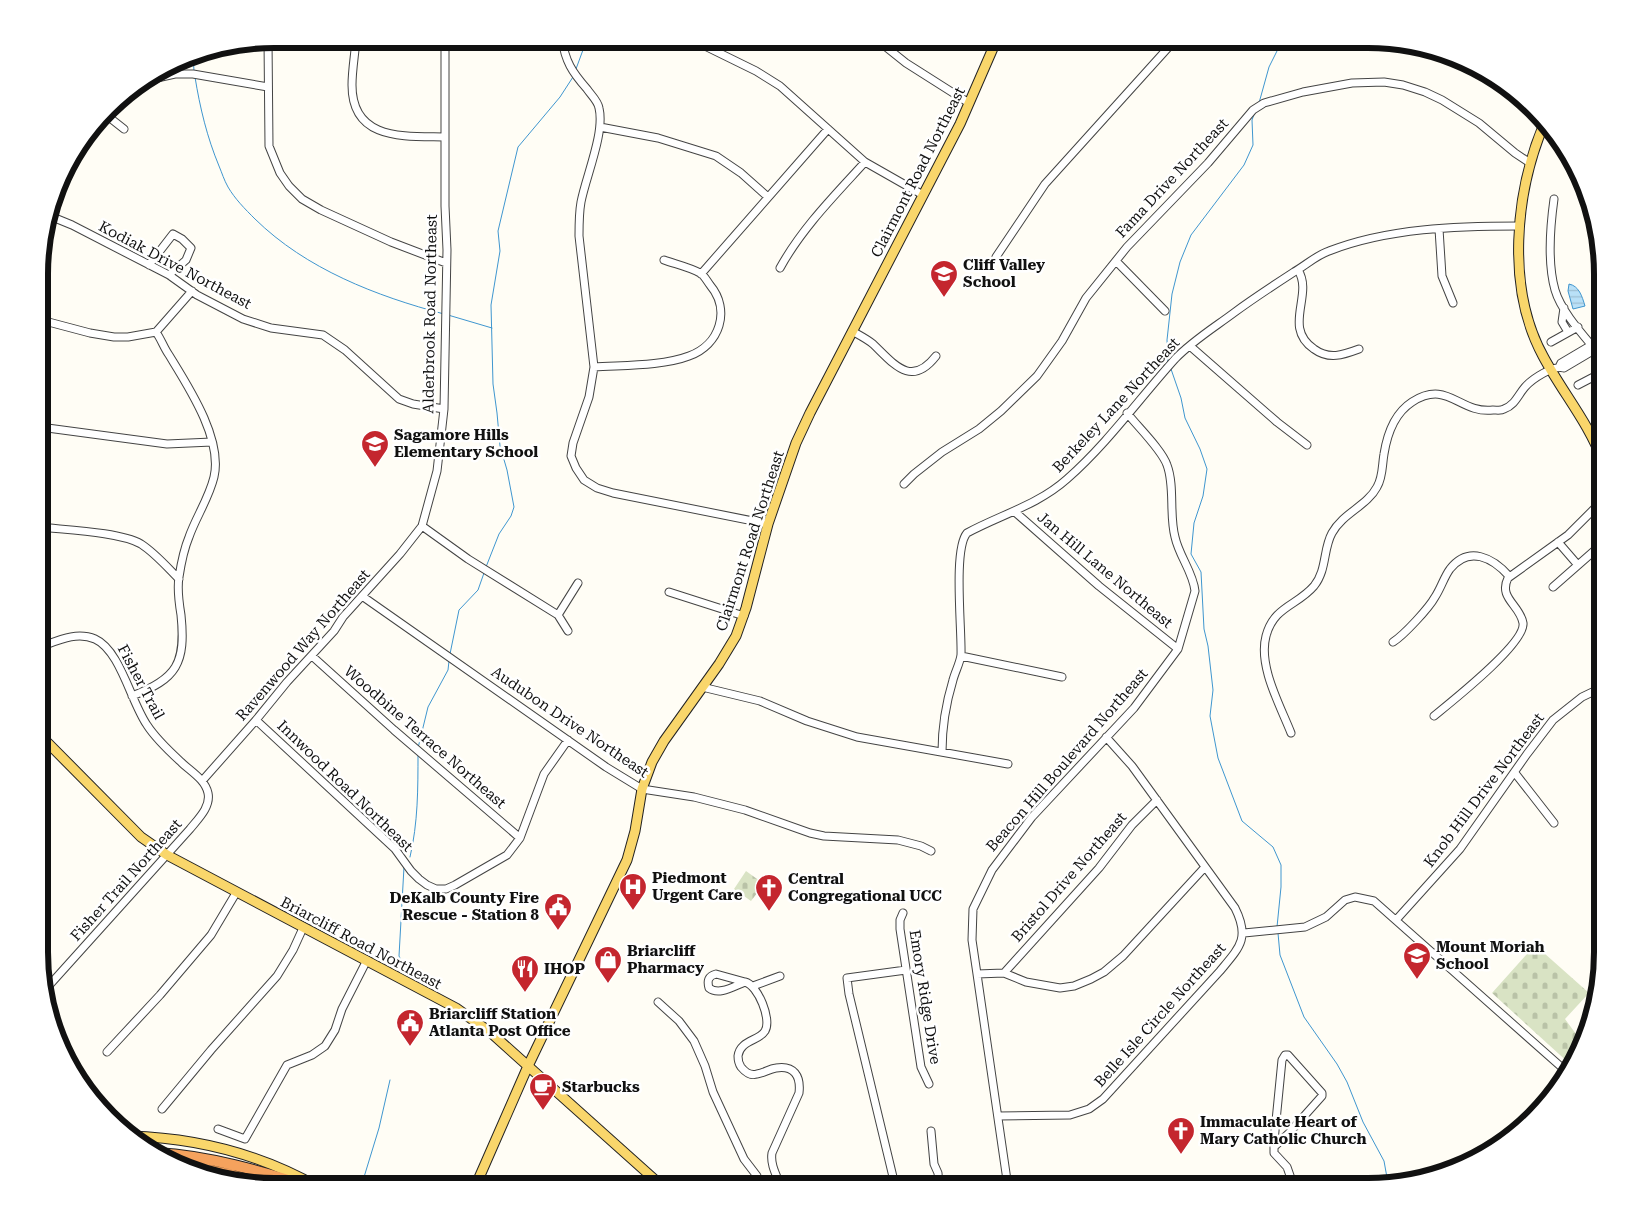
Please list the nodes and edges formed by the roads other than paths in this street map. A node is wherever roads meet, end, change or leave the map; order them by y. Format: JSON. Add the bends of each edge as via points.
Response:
{"nodes":[{"id":1,"x":268,"y":48,"type":"edge"},
{"id":2,"x":355,"y":48,"type":"edge"},
{"id":3,"x":446,"y":48,"type":"edge"},
{"id":4,"x":563,"y":48,"type":"edge"},
{"id":5,"x":708,"y":48,"type":"edge"},
{"id":6,"x":888,"y":48,"type":"edge"},
{"id":7,"x":993,"y":48,"type":"edge"},
{"id":8,"x":1168,"y":48,"type":"edge"},
{"id":9,"x":171,"y":72,"type":"edge"},
{"id":10,"x":268,"y":87,"type":"junction"},
{"id":11,"x":969,"y":103,"type":"junction"},
{"id":12,"x":110,"y":118,"type":"edge"},
{"id":13,"x":600,"y":127,"type":"junction"},
{"id":14,"x":124,"y":129,"type":"dead end"},
{"id":15,"x":828,"y":129,"type":"junction"},
{"id":16,"x":1542,"y":129,"type":"edge"},
{"id":17,"x":445,"y":137,"type":"junction"},
{"id":18,"x":865,"y":162,"type":"junction"},
{"id":19,"x":1530,"y":163,"type":"junction"},
{"id":20,"x":923,"y":195,"type":"junction"},
{"id":21,"x":768,"y":197,"type":"junction"},
{"id":22,"x":1554,"y":199,"type":"dead end"},
{"id":23,"x":54,"y":218,"type":"edge"},
{"id":24,"x":1519,"y":226,"type":"junction"},
{"id":25,"x":1439,"y":230,"type":"junction"},
{"id":26,"x":996,"y":257,"type":"dead end"},
{"id":27,"x":664,"y":260,"type":"dead end"},
{"id":28,"x":1116,"y":261,"type":"junction"},
{"id":29,"x":446,"y":263,"type":"junction"},
{"id":30,"x":149,"y":265,"type":"junction"},
{"id":31,"x":780,"y":268,"type":"dead end"},
{"id":32,"x":1298,"y":270,"type":"junction"},
{"id":33,"x":701,"y":274,"type":"junction"},
{"id":34,"x":169,"y":275,"type":"junction"},
{"id":35,"x":192,"y":291,"type":"junction"},
{"id":36,"x":1453,"y":302,"type":"dead end"},
{"id":37,"x":1564,"y":308,"type":"junction"},
{"id":38,"x":1164,"y":311,"type":"dead end"},
{"id":39,"x":48,"y":322,"type":"edge"},
{"id":40,"x":1578,"y":327,"type":"junction"},
{"id":41,"x":852,"y":331,"type":"junction"},
{"id":42,"x":156,"y":332,"type":"junction"},
{"id":43,"x":1568,"y":332,"type":"junction"},
{"id":44,"x":1551,"y":342,"type":"dead end"},
{"id":45,"x":1190,"y":346,"type":"junction"},
{"id":46,"x":1592,"y":347,"type":"joint"},
{"id":47,"x":1359,"y":349,"type":"dead end"},
{"id":48,"x":936,"y":356,"type":"dead end"},
{"id":49,"x":594,"y":367,"type":"junction"},
{"id":50,"x":1554,"y":368,"type":"junction"},
{"id":51,"x":1594,"y":377,"type":"edge"},
{"id":52,"x":1578,"y":385,"type":"dead end"},
{"id":53,"x":444,"y":409,"type":"junction"},
{"id":54,"x":1127,"y":414,"type":"junction"},
{"id":55,"x":48,"y":429,"type":"edge"},
{"id":56,"x":1594,"y":441,"type":"edge"},
{"id":57,"x":212,"y":442,"type":"junction"},
{"id":58,"x":1307,"y":445,"type":"dead end"},
{"id":59,"x":904,"y":484,"type":"dead end"},
{"id":60,"x":1594,"y":510,"type":"edge"},
{"id":61,"x":1015,"y":512,"type":"junction"},
{"id":62,"x":768,"y":524,"type":"junction"},
{"id":63,"x":422,"y":526,"type":"junction"},
{"id":64,"x":48,"y":528,"type":"edge"},
{"id":65,"x":1558,"y":542,"type":"junction"},
{"id":66,"x":1594,"y":550,"type":"edge"},
{"id":67,"x":1577,"y":564,"type":"junction"},
{"id":68,"x":1509,"y":576,"type":"junction"},
{"id":69,"x":179,"y":579,"type":"junction"},
{"id":70,"x":578,"y":583,"type":"dead end"},
{"id":71,"x":1553,"y":587,"type":"dead end"},
{"id":72,"x":669,"y":592,"type":"dead end"},
{"id":73,"x":362,"y":596,"type":"junction"},
{"id":74,"x":558,"y":615,"type":"junction"},
{"id":75,"x":744,"y":616,"type":"junction"},
{"id":76,"x":568,"y":631,"type":"dead end"},
{"id":77,"x":1393,"y":642,"type":"dead end"},
{"id":78,"x":48,"y":645,"type":"edge"},
{"id":79,"x":1178,"y":649,"type":"junction"},
{"id":80,"x":312,"y":656,"type":"junction"},
{"id":81,"x":961,"y":656,"type":"junction"},
{"id":82,"x":1062,"y":677,"type":"dead end"},
{"id":83,"x":702,"y":686,"type":"junction"},
{"id":84,"x":1594,"y":691,"type":"edge"},
{"id":85,"x":132,"y":696,"type":"junction"},
{"id":86,"x":1434,"y":716,"type":"dead end"},
{"id":87,"x":256,"y":720,"type":"junction"},
{"id":88,"x":1291,"y":733,"type":"dead end"},
{"id":89,"x":1106,"y":737,"type":"junction"},
{"id":90,"x":568,"y":740,"type":"junction"},
{"id":91,"x":48,"y":743,"type":"edge"},
{"id":92,"x":942,"y":752,"type":"junction"},
{"id":93,"x":1008,"y":764,"type":"dead end"},
{"id":94,"x":1515,"y":773,"type":"junction"},
{"id":95,"x":202,"y":781,"type":"junction"},
{"id":96,"x":642,"y":789,"type":"junction"},
{"id":97,"x":1157,"y":800,"type":"junction"},
{"id":98,"x":1554,"y":823,"type":"dead end"},
{"id":99,"x":520,"y":838,"type":"junction"},
{"id":100,"x":931,"y":851,"type":"dead end"},
{"id":101,"x":167,"y":855,"type":"junction"},
{"id":102,"x":1206,"y":867,"type":"junction"},
{"id":103,"x":236,"y":893,"type":"junction"},
{"id":104,"x":902,"y":913,"type":"dead end"},
{"id":105,"x":1396,"y":920,"type":"junction"},
{"id":106,"x":303,"y":928,"type":"junction"},
{"id":107,"x":1244,"y":933,"type":"junction"},
{"id":108,"x":367,"y":960,"type":"junction"},
{"id":109,"x":906,"y":970,"type":"junction"},
{"id":110,"x":1004,"y":973,"type":"junction"},
{"id":111,"x":977,"y":974,"type":"junction"},
{"id":112,"x":780,"y":976,"type":"dead end"},
{"id":113,"x":745,"y":982,"type":"junction"},
{"id":114,"x":50,"y":985,"type":"edge"},
{"id":115,"x":753,"y":986,"type":"junction"},
{"id":116,"x":658,"y":1002,"type":"dead end"},
{"id":117,"x":107,"y":1052,"type":"dead end"},
{"id":118,"x":528,"y":1066,"type":"junction"},
{"id":119,"x":1562,"y":1068,"type":"edge"},
{"id":120,"x":929,"y":1084,"type":"dead end"},
{"id":121,"x":162,"y":1109,"type":"dead end"},
{"id":122,"x":998,"y":1116,"type":"junction"},
{"id":123,"x":218,"y":1129,"type":"dead end"},
{"id":124,"x":931,"y":1131,"type":"dead end"},
{"id":125,"x":143,"y":1137,"type":"edge"},
{"id":126,"x":1274,"y":1147,"type":"junction"},
{"id":127,"x":173,"y":1155,"type":"edge"},
{"id":128,"x":281,"y":1178,"type":"edge"},
{"id":129,"x":302,"y":1178,"type":"edge"},
{"id":130,"x":479,"y":1178,"type":"edge"},
{"id":131,"x":653,"y":1178,"type":"edge"},
{"id":132,"x":757,"y":1178,"type":"edge"},
{"id":133,"x":777,"y":1178,"type":"edge"},
{"id":134,"x":893,"y":1178,"type":"edge"},
{"id":135,"x":938,"y":1178,"type":"edge"},
{"id":136,"x":1007,"y":1178,"type":"edge"},
{"id":137,"x":1291,"y":1178,"type":"edge"}],
"edges":[{"from":1,"to":10,"type":"street"},
{"from":2,"to":17,"type":"street","via":[[352,86],[355,108],[365,122],[392,135]]},
{"from":3,"to":17,"type":"street","name":"Alderbrook Road Northeast"},
{"from":4,"to":13,"type":"street","via":[[572,72],[600,108]]},
{"from":5,"to":15,"type":"street","via":[[780,86]]},
{"from":6,"to":11,"type":"street"},
{"from":7,"to":11,"type":"main road","name":"Clairmont Road Northeast"},
{"from":8,"to":26,"type":"street","via":[[1045,184]]},
{"from":9,"to":10,"type":"street"},
{"from":10,"to":29,"type":"street","via":[[269,146],[280,173],[302,199],[391,242]]},
{"from":11,"to":20,"type":"main road","name":"Clairmont Road Northeast"},
{"from":12,"to":14,"type":"street"},
{"from":13,"to":21,"type":"street","via":[[658,138],[716,156]]},
{"from":13,"to":49,"type":"street","via":[[581,202],[579,228]]},
{"from":15,"to":18,"type":"street"},
{"from":15,"to":21,"type":"street"},
{"from":16,"to":19,"type":"main road"},
{"from":17,"to":29,"type":"street","name":"Alderbrook Road Northeast"},
{"from":18,"to":20,"type":"street"},
{"from":18,"to":31,"type":"street","via":[[821,210]]},
{"from":19,"to":24,"type":"main road"},
{"from":19,"to":28,"type":"street","name":"Fama Drive Northeast","via":[[1479,123],[1442,100],[1403,85],[1352,83],[1303,92],[1264,103],[1253,110]]},
{"from":20,"to":41,"type":"main road","name":"Clairmont Road Northeast"},
{"from":21,"to":33,"type":"street"},
{"from":22,"to":37,"type":"street","via":[[1551,262],[1556,291]]},
{"from":23,"to":30,"type":"street","name":"Kodiak Drive Northeast"},
{"from":24,"to":25,"type":"street","name":"Berkeley Lane Northeast"},
{"from":24,"to":50,"type":"main road","via":[[1524,306],[1534,338]]},
{"from":25,"to":32,"type":"street","name":"Berkeley Lane Northeast","via":[[1358,241],[1328,251]]},
{"from":25,"to":36,"type":"street","via":[[1442,276]]},
{"from":27,"to":33,"type":"street"},
{"from":28,"to":38,"type":"street"},
{"from":28,"to":59,"type":"street","name":"Fama Drive Northeast","via":[[1086,298],[1062,341],[1037,376],[994,417],[942,452]]},
{"from":29,"to":53,"type":"street","name":"Alderbrook Road Northeast"},
{"from":30,"to":34,"type":"street","name":"Kodiak Drive Northeast"},
{"from":30,"to":34,"type":"street","via":[[173,234],[191,248],[186,260]]},
{"from":32,"to":45,"type":"street","name":"Berkeley Lane Northeast"},
{"from":32,"to":47,"type":"street","via":[[1302,276],[1298,315],[1301,336],[1325,354],[1335,356]]},
{"from":33,"to":49,"type":"street","via":[[721,304],[716,332],[701,351],[676,360]]},
{"from":34,"to":35,"type":"street","name":"Kodiak Drive Northeast"},
{"from":35,"to":42,"type":"street"},
{"from":35,"to":53,"type":"street","name":"Kodiak Drive Northeast","via":[[243,319],[334,341],[399,399]]},
{"from":37,"to":40,"type":"street"},
{"from":37,"to":43,"type":"street","via":[[1562,322]]},
{"from":39,"to":42,"type":"street","via":[[114,337]]},
{"from":40,"to":43,"type":"street"},
{"from":40,"to":46,"type":"street"},
{"from":41,"to":48,"type":"street","via":[[872,343],[895,366],[906,371],[922,370]]},
{"from":41,"to":62,"type":"main road","name":"Clairmont Road Northeast","via":[[796,443]]},
{"from":42,"to":57,"type":"street","via":[[200,409]]},
{"from":43,"to":44,"type":"street"},
{"from":45,"to":54,"type":"street","name":"Berkeley Lane Northeast"},
{"from":45,"to":58,"type":"street"},
{"from":46,"to":50,"type":"street","via":[[1591,352],[1564,368]]},
{"from":49,"to":62,"type":"street","via":[[589,397],[578,423],[571,456],[584,480],[613,493]]},
{"from":50,"to":56,"type":"main road"},
{"from":50,"to":88,"type":"street","via":[[1525,387],[1514,403],[1503,410],[1475,409],[1450,397],[1431,393],[1403,408],[1387,436],[1377,486],[1370,497],[1333,531],[1321,576],[1305,596],[1277,613],[1266,636],[1268,672]]},
{"from":51,"to":52,"type":"street"},
{"from":53,"to":63,"type":"street","name":"Alderbrook Road Northeast","via":[[437,471]]},
{"from":54,"to":61,"type":"street","name":"Berkeley Lane Northeast","via":[[1099,448],[1066,480]]},
{"from":54,"to":79,"type":"street","via":[[1167,464],[1175,537],[1194,584],[1195,591]]},
{"from":55,"to":57,"type":"street","via":[[167,444]]},
{"from":57,"to":69,"type":"street","via":[[214,476],[188,538]]},
{"from":60,"to":65,"type":"street"},
{"from":61,"to":79,"type":"street","name":"Jan Hill Lane Northeast","via":[[1099,586]]},
{"from":61,"to":81,"type":"street","name":"Berkeley Lane Northeast","via":[[977,528],[963,538],[959,620]]},
{"from":62,"to":75,"type":"main road","name":"Clairmont Road Northeast"},
{"from":63,"to":73,"type":"street","name":"Ravenwood Way Northeast"},
{"from":63,"to":74,"type":"street"},
{"from":64,"to":69,"type":"street","via":[[128,539],[152,553]]},
{"from":65,"to":67,"type":"street"},
{"from":65,"to":68,"type":"street"},
{"from":66,"to":67,"type":"street"},
{"from":67,"to":71,"type":"street"},
{"from":68,"to":77,"type":"street","via":[[1481,556],[1460,560],[1451,568],[1429,606]]},
{"from":68,"to":86,"type":"street","via":[[1504,585],[1521,616],[1522,632],[1475,682]]},
{"from":69,"to":85,"type":"street","via":[[181,657],[159,684]]},
{"from":70,"to":74,"type":"street"},
{"from":72,"to":75,"type":"street"},
{"from":73,"to":80,"type":"street","name":"Ravenwood Way Northeast"},
{"from":73,"to":90,"type":"street","name":"Audubon Drive Northeast"},
{"from":74,"to":76,"type":"street"},
{"from":75,"to":83,"type":"main road","name":"Clairmont Road Northeast","via":[[726,654]]},
{"from":78,"to":85,"type":"street","name":"Fisher Trail","via":[[83,635],[104,644]]},
{"from":79,"to":89,"type":"street","name":"Beacon Hill Boulevard Northeast","via":[[1134,708]]},
{"from":80,"to":87,"type":"street","name":"Ravenwood Way Northeast"},
{"from":80,"to":99,"type":"street","name":"Woodbine Terrace Northeast"},
{"from":81,"to":82,"type":"street"},
{"from":81,"to":92,"type":"street","name":"Berkeley Lane Northeast","via":[[947,702]]},
{"from":83,"to":92,"type":"street","via":[[760,700],[834,731]]},
{"from":83,"to":96,"type":"main road","name":"Clairmont Road Northeast","via":[[655,754]]},
{"from":84,"to":94,"type":"street","name":"Knob Hill Drive Northeast","via":[[1553,720]]},
{"from":85,"to":95,"type":"street","name":"Fisher Trail","via":[[152,732]]},
{"from":87,"to":95,"type":"street","name":"Ravenwood Way Northeast"},
{"from":87,"to":99,"type":"street","name":"Innwood Road Northeast","via":[[395,849],[411,871],[427,885],[446,889],[455,885],[507,855]]},
{"from":89,"to":97,"type":"street"},
{"from":89,"to":111,"type":"street","name":"Beacon Hill Boulevard Northeast","via":[[1032,817],[992,870],[973,909],[972,940]]},
{"from":90,"to":96,"type":"street","name":"Audubon Drive Northeast"},
{"from":90,"to":99,"type":"street","name":"Innwood Road Northeast","via":[[544,774]]},
{"from":91,"to":101,"type":"main road","name":"Briarcliff Road Northeast","via":[[141,837]]},
{"from":92,"to":93,"type":"street"},
{"from":94,"to":98,"type":"street"},
{"from":94,"to":105,"type":"street","name":"Knob Hill Drive Northeast","via":[[1460,849]]},
{"from":95,"to":101,"type":"street","name":"Fisher Trail Northeast","via":[[208,793],[205,809]]},
{"from":96,"to":100,"type":"street","name":"Audubon Drive Northeast","via":[[694,797],[745,810],[810,833],[898,840]]},
{"from":96,"to":118,"type":"main road","name":"Clairmont Road Northeast","via":[[627,860]]},
{"from":97,"to":102,"type":"street"},
{"from":97,"to":110,"type":"street","name":"Bristol Drive Northeast"},
{"from":101,"to":103,"type":"main road","name":"Briarcliff Road Northeast"},
{"from":101,"to":114,"type":"street","name":"Fisher Trail Northeast"},
{"from":102,"to":107,"type":"street","via":[[1235,908]]},
{"from":102,"to":110,"type":"street","via":[[1123,956],[1091,979],[1060,988],[1026,982]]},
{"from":103,"to":106,"type":"main road","name":"Briarcliff Road Northeast"},
{"from":103,"to":117,"type":"street","via":[[211,935]]},
{"from":104,"to":109,"type":"street","name":"Emory Ridge Drive","via":[[900,929]]},
{"from":105,"to":107,"type":"street","via":[[1374,901],[1355,897],[1345,900],[1326,917],[1305,927]]},
{"from":105,"to":119,"type":"street"},
{"from":106,"to":108,"type":"main road","name":"Briarcliff Road Northeast"},
{"from":106,"to":121,"type":"street","via":[[281,971]]},
{"from":107,"to":122,"type":"street","name":"Belle Isle Circle Northeast","via":[[1233,956],[1103,1099],[1070,1115]]},
{"from":108,"to":118,"type":"main road","name":"Briarcliff Road Northeast","via":[[456,1008],[490,1032]]},
{"from":108,"to":123,"type":"street","via":[[326,1046],[287,1065],[245,1139]]},
{"from":109,"to":120,"type":"street","name":"Emory Ridge Drive","via":[[921,1067]]},
{"from":109,"to":134,"type":"street","via":[[847,978]]},
{"from":110,"to":111,"type":"street"},
{"from":111,"to":122,"type":"street","name":"Beacon Hill Boulevard Northeast"},
{"from":112,"to":115,"type":"street"},
{"from":113,"to":113,"type":"street","via":[[716,974],[710,976],[708,983],[709,988],[716,992]]},
{"from":113,"to":115,"type":"street"},
{"from":115,"to":133,"type":"street","via":[[768,1026],[764,1034],[740,1049],[741,1066],[746,1072],[756,1075],[775,1068],[788,1068],[795,1072],[800,1086],[772,1153]]},
{"from":116,"to":132,"type":"street","via":[[679,1021],[694,1041],[713,1092],[744,1159]]},
{"from":118,"to":130,"type":"main road","name":"Clairmont Road Northeast"},
{"from":118,"to":131,"type":"main road","name":"Briarcliff Road Northeast"},
{"from":122,"to":136,"type":"street","name":"Beacon Hill Boulevard Northeast"},
{"from":124,"to":135,"type":"street"},
{"from":125,"to":129,"type":"main road","via":[[174,1139],[245,1155]]},
{"from":126,"to":126,"type":"street","via":[[1282,1060],[1288,1055],[1322,1096]]},
{"from":126,"to":137,"type":"street","via":[[1274,1153],[1287,1167]]},
{"from":127,"to":128,"type":"highway","via":[[197,1157]]}]}
